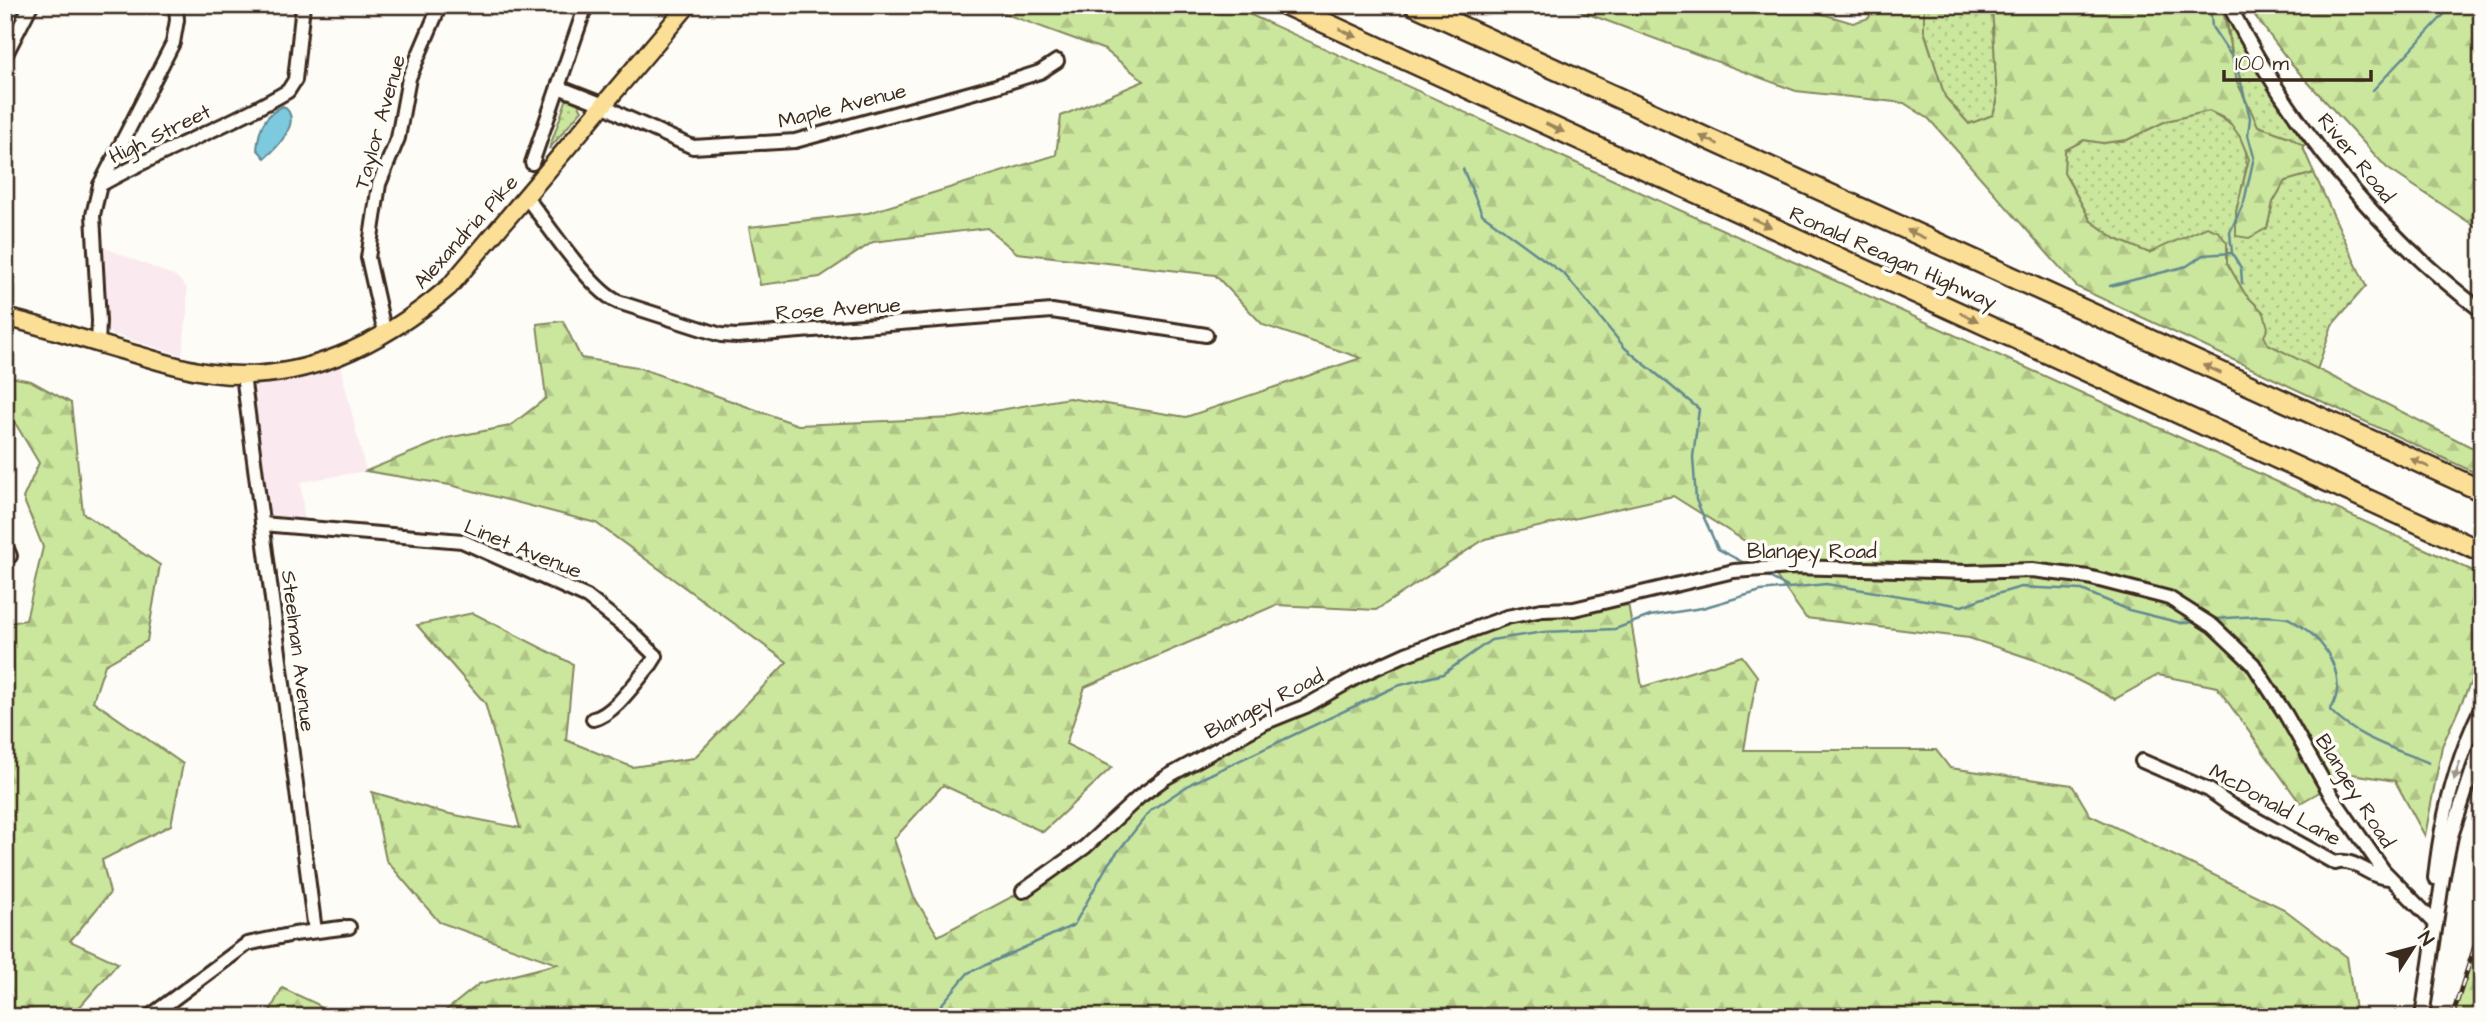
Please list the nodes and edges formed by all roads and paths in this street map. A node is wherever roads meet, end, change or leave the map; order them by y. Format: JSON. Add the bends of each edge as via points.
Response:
{"nodes":[{"id":1,"x":31,"y":5,"type":"edge"},
{"id":2,"x":176,"y":5,"type":"edge"},
{"id":3,"x":303,"y":5,"type":"edge"},
{"id":4,"x":440,"y":5,"type":"edge"},
{"id":5,"x":586,"y":5,"type":"edge"},
{"id":6,"x":688,"y":5,"type":"edge"},
{"id":7,"x":1286,"y":5,"type":"edge"},
{"id":8,"x":1413,"y":5,"type":"edge"},
{"id":9,"x":2229,"y":5,"type":"edge"},
{"id":10,"x":5,"y":56,"type":"edge"},
{"id":11,"x":1056,"y":61,"type":"dead end"},
{"id":12,"x":558,"y":87,"type":"junction"},
{"id":13,"x":604,"y":105,"type":"junction"},
{"id":14,"x":531,"y":163,"type":"dead end"},
{"id":15,"x":100,"y":186,"type":"junction"},
{"id":16,"x":526,"y":197,"type":"junction"},
{"id":17,"x":2482,"y":311,"type":"edge"},
{"id":18,"x":5,"y":317,"type":"edge"},
{"id":19,"x":385,"y":334,"type":"junction"},
{"id":20,"x":1206,"y":335,"type":"dead end"},
{"id":21,"x":98,"y":345,"type":"junction"},
{"id":22,"x":243,"y":375,"type":"junction"},
{"id":23,"x":2482,"y":491,"type":"edge"},
{"id":24,"x":262,"y":524,"type":"junction"},
{"id":25,"x":2477,"y":550,"type":"edge"},
{"id":26,"x":2482,"y":707,"type":"edge"},
{"id":27,"x":593,"y":719,"type":"dead end"},
{"id":28,"x":2482,"y":742,"type":"edge"},
{"id":29,"x":2142,"y":761,"type":"dead end"},
{"id":30,"x":2390,"y":878,"type":"junction"},
{"id":31,"x":1023,"y":891,"type":"dead end"},
{"id":32,"x":2436,"y":924,"type":"junction"},
{"id":33,"x":349,"y":927,"type":"dead end"},
{"id":34,"x":315,"y":931,"type":"junction"},
{"id":35,"x":149,"y":1017,"type":"edge"},
{"id":36,"x":2422,"y":1017,"type":"edge"}],
"edges":[{"from":1,"to":10,"type":"street"},
{"from":2,"to":15,"type":"street","via":[[173,43]]},
{"from":3,"to":15,"type":"street","name":"High Street","via":[[295,80],[288,91]]},
{"from":4,"to":19,"type":"street","name":"Taylor Avenue","via":[[409,78],[398,138],[379,184],[368,258]]},
{"from":5,"to":12,"type":"street","name":"Alexandria Pike"},
{"from":6,"to":13,"type":"main road","name":"Alexandria Pike"},
{"from":7,"to":25,"type":"highway","name":"Ronald Reagan Highway","one_way":true},
{"from":23,"to":8,"type":"highway","name":"Ronald Reagan Highway","one_way":true},
{"from":9,"to":17,"type":"street","name":"River Road","via":[[2286,101],[2346,181],[2418,256]]},
{"from":11,"to":13,"type":"street","name":"Maple Avenue","via":[[1040,72],[996,86],[788,142],[694,147]]},
{"from":12,"to":13,"type":"street","name":"Maple Avenue"},
{"from":12,"to":14,"type":"street","name":"Alexandria Pike"},
{"from":13,"to":16,"type":"main road","name":"Alexandria Pike"},
{"from":15,"to":21,"type":"street","name":"High Street","via":[[93,215]]},
{"from":16,"to":19,"type":"main road","name":"Alexandria Pike","via":[[449,287]]},
{"from":16,"to":20,"type":"street","name":"Rose Avenue","via":[[604,295],[721,335],[1052,311]]},
{"from":18,"to":21,"type":"main road","name":"Alexandria Pike"},
{"from":19,"to":22,"type":"main road","name":"Alexandria Pike","via":[[306,367]]},
{"from":21,"to":22,"type":"main road","name":"Alexandria Pike","via":[[169,365]]},
{"from":22,"to":24,"type":"street","name":"Steelman Avenue"},
{"from":24,"to":27,"type":"street","name":"Linet Avenue","via":[[462,541],[587,597],[656,656],[611,709]]},
{"from":24,"to":34,"type":"street","name":"Steelman Avenue"},
{"from":26,"to":32,"type":"street","one_way":true,"via":[[2458,766],[2437,856]]},
{"from":28,"to":32,"type":"street","via":[[2451,836]]},
{"from":29,"to":30,"type":"street","name":"McDonald Lane","via":[[2209,790],[2335,863],[2355,864],[2371,875]]},
{"from":30,"to":31,"type":"street","name":"Blangey Road","via":[[2331,795],[2253,664],[2213,626],[2169,598],[2062,572],[1792,567],[1734,571],[1574,609],[1519,614],[1406,654],[1264,723],[1165,778],[1084,847]]},
{"from":30,"to":32,"type":"street","name":"Blangey Road"},
{"from":32,"to":36,"type":"street"},
{"from":33,"to":34,"type":"street"},
{"from":34,"to":35,"type":"street","via":[[247,944]]}]}
